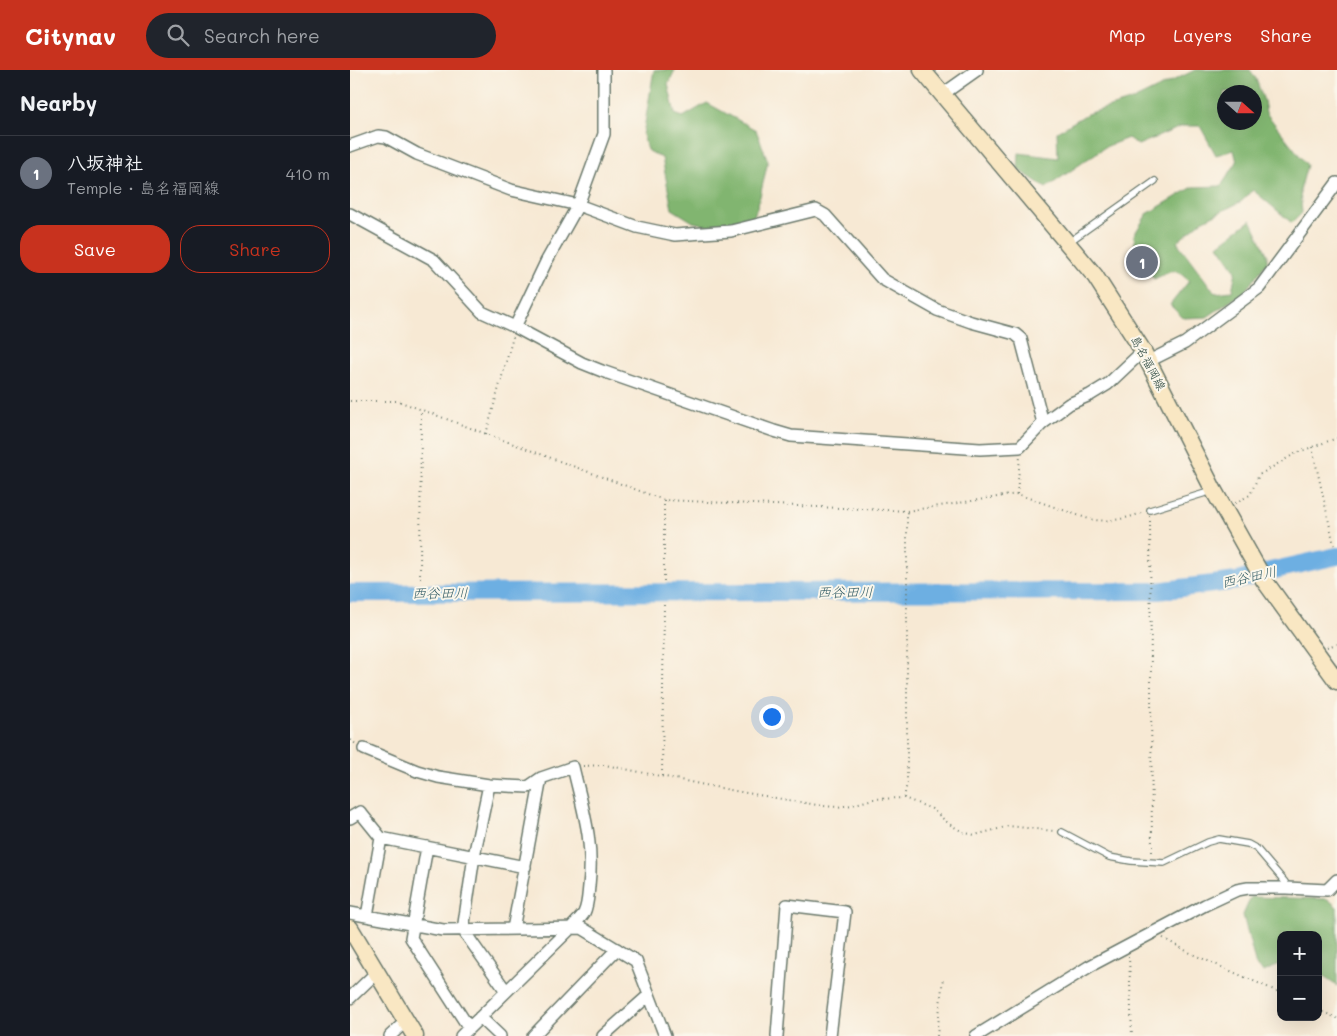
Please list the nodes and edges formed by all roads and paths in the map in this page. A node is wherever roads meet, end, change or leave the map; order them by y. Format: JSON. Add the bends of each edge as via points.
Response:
{"nodes":[{"id":1,"x":604,"y":70,"type":"edge"},
{"id":2,"x":922,"y":70,"type":"edge"},
{"id":3,"x":977,"y":70,"type":"edge"},
{"id":4,"x":943,"y":94,"type":"junction"},
{"id":5,"x":350,"y":146,"type":"edge"},
{"id":6,"x":1155,"y":181,"type":"dead end"},
{"id":7,"x":1337,"y":183,"type":"edge"},
{"id":8,"x":578,"y":205,"type":"junction"},
{"id":9,"x":350,"y":214,"type":"edge"},
{"id":10,"x":1068,"y":243,"type":"junction"},
{"id":11,"x":516,"y":327,"type":"junction"},
{"id":12,"x":1146,"y":356,"type":"junction"},
{"id":13,"x":350,"y":402,"type":"edge"},
{"id":14,"x":421,"y":410,"type":"junction"},
{"id":15,"x":1043,"y":423,"type":"junction"},
{"id":16,"x":486,"y":434,"type":"junction"},
{"id":17,"x":1337,"y":438,"type":"edge"},
{"id":18,"x":1020,"y":446,"type":"junction"},
{"id":19,"x":1312,"y":447,"type":"junction"},
{"id":20,"x":1214,"y":491,"type":"junction"},
{"id":21,"x":1017,"y":494,"type":"junction"},
{"id":22,"x":664,"y":500,"type":"junction"},
{"id":23,"x":1223,"y":507,"type":"junction"},
{"id":24,"x":1150,"y":510,"type":"junction"},
{"id":25,"x":907,"y":511,"type":"junction"},
{"id":26,"x":1334,"y":545,"type":"dead end"},
{"id":27,"x":420,"y":579,"type":"dead end"},
{"id":28,"x":664,"y":583,"type":"dead end"},
{"id":29,"x":664,"y":602,"type":"dead end"},
{"id":30,"x":1337,"y":681,"type":"edge"},
{"id":31,"x":364,"y":750,"type":"dead end"},
{"id":32,"x":572,"y":767,"type":"junction"},
{"id":33,"x":662,"y":776,"type":"junction"},
{"id":34,"x":541,"y":778,"type":"junction"},
{"id":35,"x":489,"y":785,"type":"junction"},
{"id":36,"x":904,"y":798,"type":"junction"},
{"id":37,"x":350,"y":818,"type":"edge"},
{"id":38,"x":1062,"y":832,"type":"joint"},
{"id":39,"x":380,"y":838,"type":"junction"},
{"id":40,"x":427,"y":847,"type":"junction"},
{"id":41,"x":474,"y":856,"type":"junction"},
{"id":42,"x":1152,"y":862,"type":"junction"},
{"id":43,"x":525,"y":867,"type":"junction"},
{"id":44,"x":1337,"y":880,"type":"edge"},
{"id":45,"x":1287,"y":888,"type":"junction"},
{"id":46,"x":350,"y":913,"type":"edge"},
{"id":47,"x":367,"y":916,"type":"junction"},
{"id":48,"x":412,"y":924,"type":"junction"},
{"id":49,"x":350,"y":928,"type":"edge"},
{"id":50,"x":571,"y":928,"type":"junction"},
{"id":51,"x":513,"y":929,"type":"junction"},
{"id":52,"x":464,"y":930,"type":"junction"},
{"id":53,"x":1154,"y":933,"type":"junction"},
{"id":54,"x":1129,"y":946,"type":"junction"},
{"id":55,"x":617,"y":949,"type":"junction"},
{"id":56,"x":376,"y":972,"type":"junction"},
{"id":57,"x":943,"y":977,"type":"dead end"},
{"id":58,"x":506,"y":991,"type":"junction"},
{"id":59,"x":1277,"y":991,"type":"edge"},
{"id":60,"x":649,"y":996,"type":"junction"},
{"id":61,"x":350,"y":998,"type":"edge"},
{"id":62,"x":1322,"y":1012,"type":"edge"},
{"id":63,"x":480,"y":1017,"type":"junction"},
{"id":64,"x":1337,"y":1018,"type":"edge"},
{"id":65,"x":406,"y":1021,"type":"junction"},
{"id":66,"x":465,"y":1032,"type":"edge"},
{"id":67,"x":390,"y":1036,"type":"edge"},
{"id":68,"x":415,"y":1036,"type":"edge"},
{"id":69,"x":500,"y":1036,"type":"edge"},
{"id":70,"x":533,"y":1036,"type":"edge"},
{"id":71,"x":603,"y":1036,"type":"edge"},
{"id":72,"x":665,"y":1036,"type":"edge"},
{"id":73,"x":777,"y":1036,"type":"edge"},
{"id":74,"x":830,"y":1036,"type":"edge"},
{"id":75,"x":937,"y":1036,"type":"edge"},
{"id":76,"x":976,"y":1036,"type":"edge"},
{"id":77,"x":1132,"y":1036,"type":"edge"}],
"edges":[{"from":1,"to":8,"type":"street","via":[[604,134]]},
{"from":2,"to":4,"type":"main road","name":"島名福岡線"},
{"from":3,"to":4,"type":"street"},
{"from":4,"to":10,"type":"main road","name":"島名福岡線"},
{"from":5,"to":8,"type":"street","via":[[378,136],[386,137],[417,154],[511,190]]},
{"from":6,"to":10,"type":"lane"},
{"from":7,"to":12,"type":"street","via":[[1259,288],[1185,344]]},
{"from":8,"to":11,"type":"street","via":[[546,262]]},
{"from":8,"to":15,"type":"street","via":[[637,227],[675,235],[731,231],[816,210],[825,214],[882,279],[937,310],[1015,334],[1021,339]]},
{"from":9,"to":11,"type":"street","via":[[434,260],[482,312]]},
{"from":10,"to":12,"type":"main road","name":"島名福岡線","via":[[1095,276]]},
{"from":11,"to":16,"type":"path"},
{"from":11,"to":18,"type":"street","via":[[602,371],[792,436],[980,449]]},
{"from":12,"to":15,"type":"street","via":[[1108,384],[1069,404]]},
{"from":12,"to":20,"type":"main road","name":"島名福岡線"},
{"from":13,"to":14,"type":"path","via":[[398,401]]},
{"from":14,"to":16,"type":"path"},
{"from":14,"to":27,"type":"path"},
{"from":15,"to":18,"type":"street"},
{"from":16,"to":22,"type":"path"},
{"from":17,"to":19,"type":"path"},
{"from":18,"to":21,"type":"path"},
{"from":19,"to":23,"type":"path","via":[[1259,475],[1250,495]]},
{"from":19,"to":26,"type":"path"},
{"from":20,"to":23,"type":"main road","name":"島名福岡線"},
{"from":20,"to":24,"type":"lane"},
{"from":21,"to":24,"type":"path","via":[[1101,521],[1126,518]]},
{"from":21,"to":25,"type":"path"},
{"from":22,"to":25,"type":"path"},
{"from":22,"to":28,"type":"path"},
{"from":23,"to":30,"type":"main road","name":"島名福岡線","via":[[1262,576]]},
{"from":24,"to":42,"type":"path"},
{"from":25,"to":36,"type":"path","via":[[907,783]]},
{"from":29,"to":33,"type":"path"},
{"from":31,"to":35,"type":"street","via":[[438,777]]},
{"from":32,"to":33,"type":"path","via":[[605,765]]},
{"from":32,"to":34,"type":"street"},
{"from":32,"to":50,"type":"street","via":[[587,822],[590,878],[584,913]]},
{"from":33,"to":36,"type":"path","via":[[823,806]]},
{"from":34,"to":35,"type":"street","via":[[528,787]]},
{"from":34,"to":43,"type":"street"},
{"from":35,"to":41,"type":"street"},
{"from":36,"to":38,"type":"path","via":[[975,835],[1008,826]]},
{"from":37,"to":39,"type":"street","via":[[360,812]]},
{"from":38,"to":42,"type":"lane","via":[[1109,857]]},
{"from":39,"to":40,"type":"street"},
{"from":39,"to":47,"type":"street"},
{"from":40,"to":41,"type":"street"},
{"from":40,"to":48,"type":"street"},
{"from":41,"to":43,"type":"street"},
{"from":41,"to":52,"type":"street"},
{"from":42,"to":45,"type":"lane","via":[[1164,863],[1208,842],[1230,840],[1257,849]]},
{"from":43,"to":51,"type":"street"},
{"from":44,"to":45,"type":"street","via":[[1327,890]]},
{"from":45,"to":53,"type":"street","via":[[1237,890]]},
{"from":46,"to":47,"type":"street"},
{"from":47,"to":48,"type":"street"},
{"from":48,"to":52,"type":"street"},
{"from":48,"to":66,"type":"street","via":[[411,938]]},
{"from":49,"to":56,"type":"main road"},
{"from":50,"to":51,"type":"street"},
{"from":50,"to":55,"type":"street","via":[[582,928]]},
{"from":50,"to":58,"type":"street"},
{"from":51,"to":52,"type":"street"},
{"from":52,"to":58,"type":"street"},
{"from":53,"to":54,"type":"street"},
{"from":53,"to":59,"type":"path","via":[[1192,954]]},
{"from":54,"to":76,"type":"street","via":[[1090,966]]},
{"from":54,"to":77,"type":"path"},
{"from":55,"to":60,"type":"street","via":[[636,961]]},
{"from":55,"to":70,"type":"street"},
{"from":56,"to":61,"type":"street"},
{"from":56,"to":65,"type":"main road"},
{"from":57,"to":75,"type":"path"},
{"from":58,"to":63,"type":"street"},
{"from":60,"to":71,"type":"street"},
{"from":60,"to":72,"type":"street"},
{"from":62,"to":64,"type":"path"},
{"from":63,"to":66,"type":"street"},
{"from":63,"to":69,"type":"street"},
{"from":65,"to":67,"type":"street"},
{"from":65,"to":68,"type":"main road"},
{"from":73,"to":74,"type":"street","via":[[787,905],[845,912]]}]}
